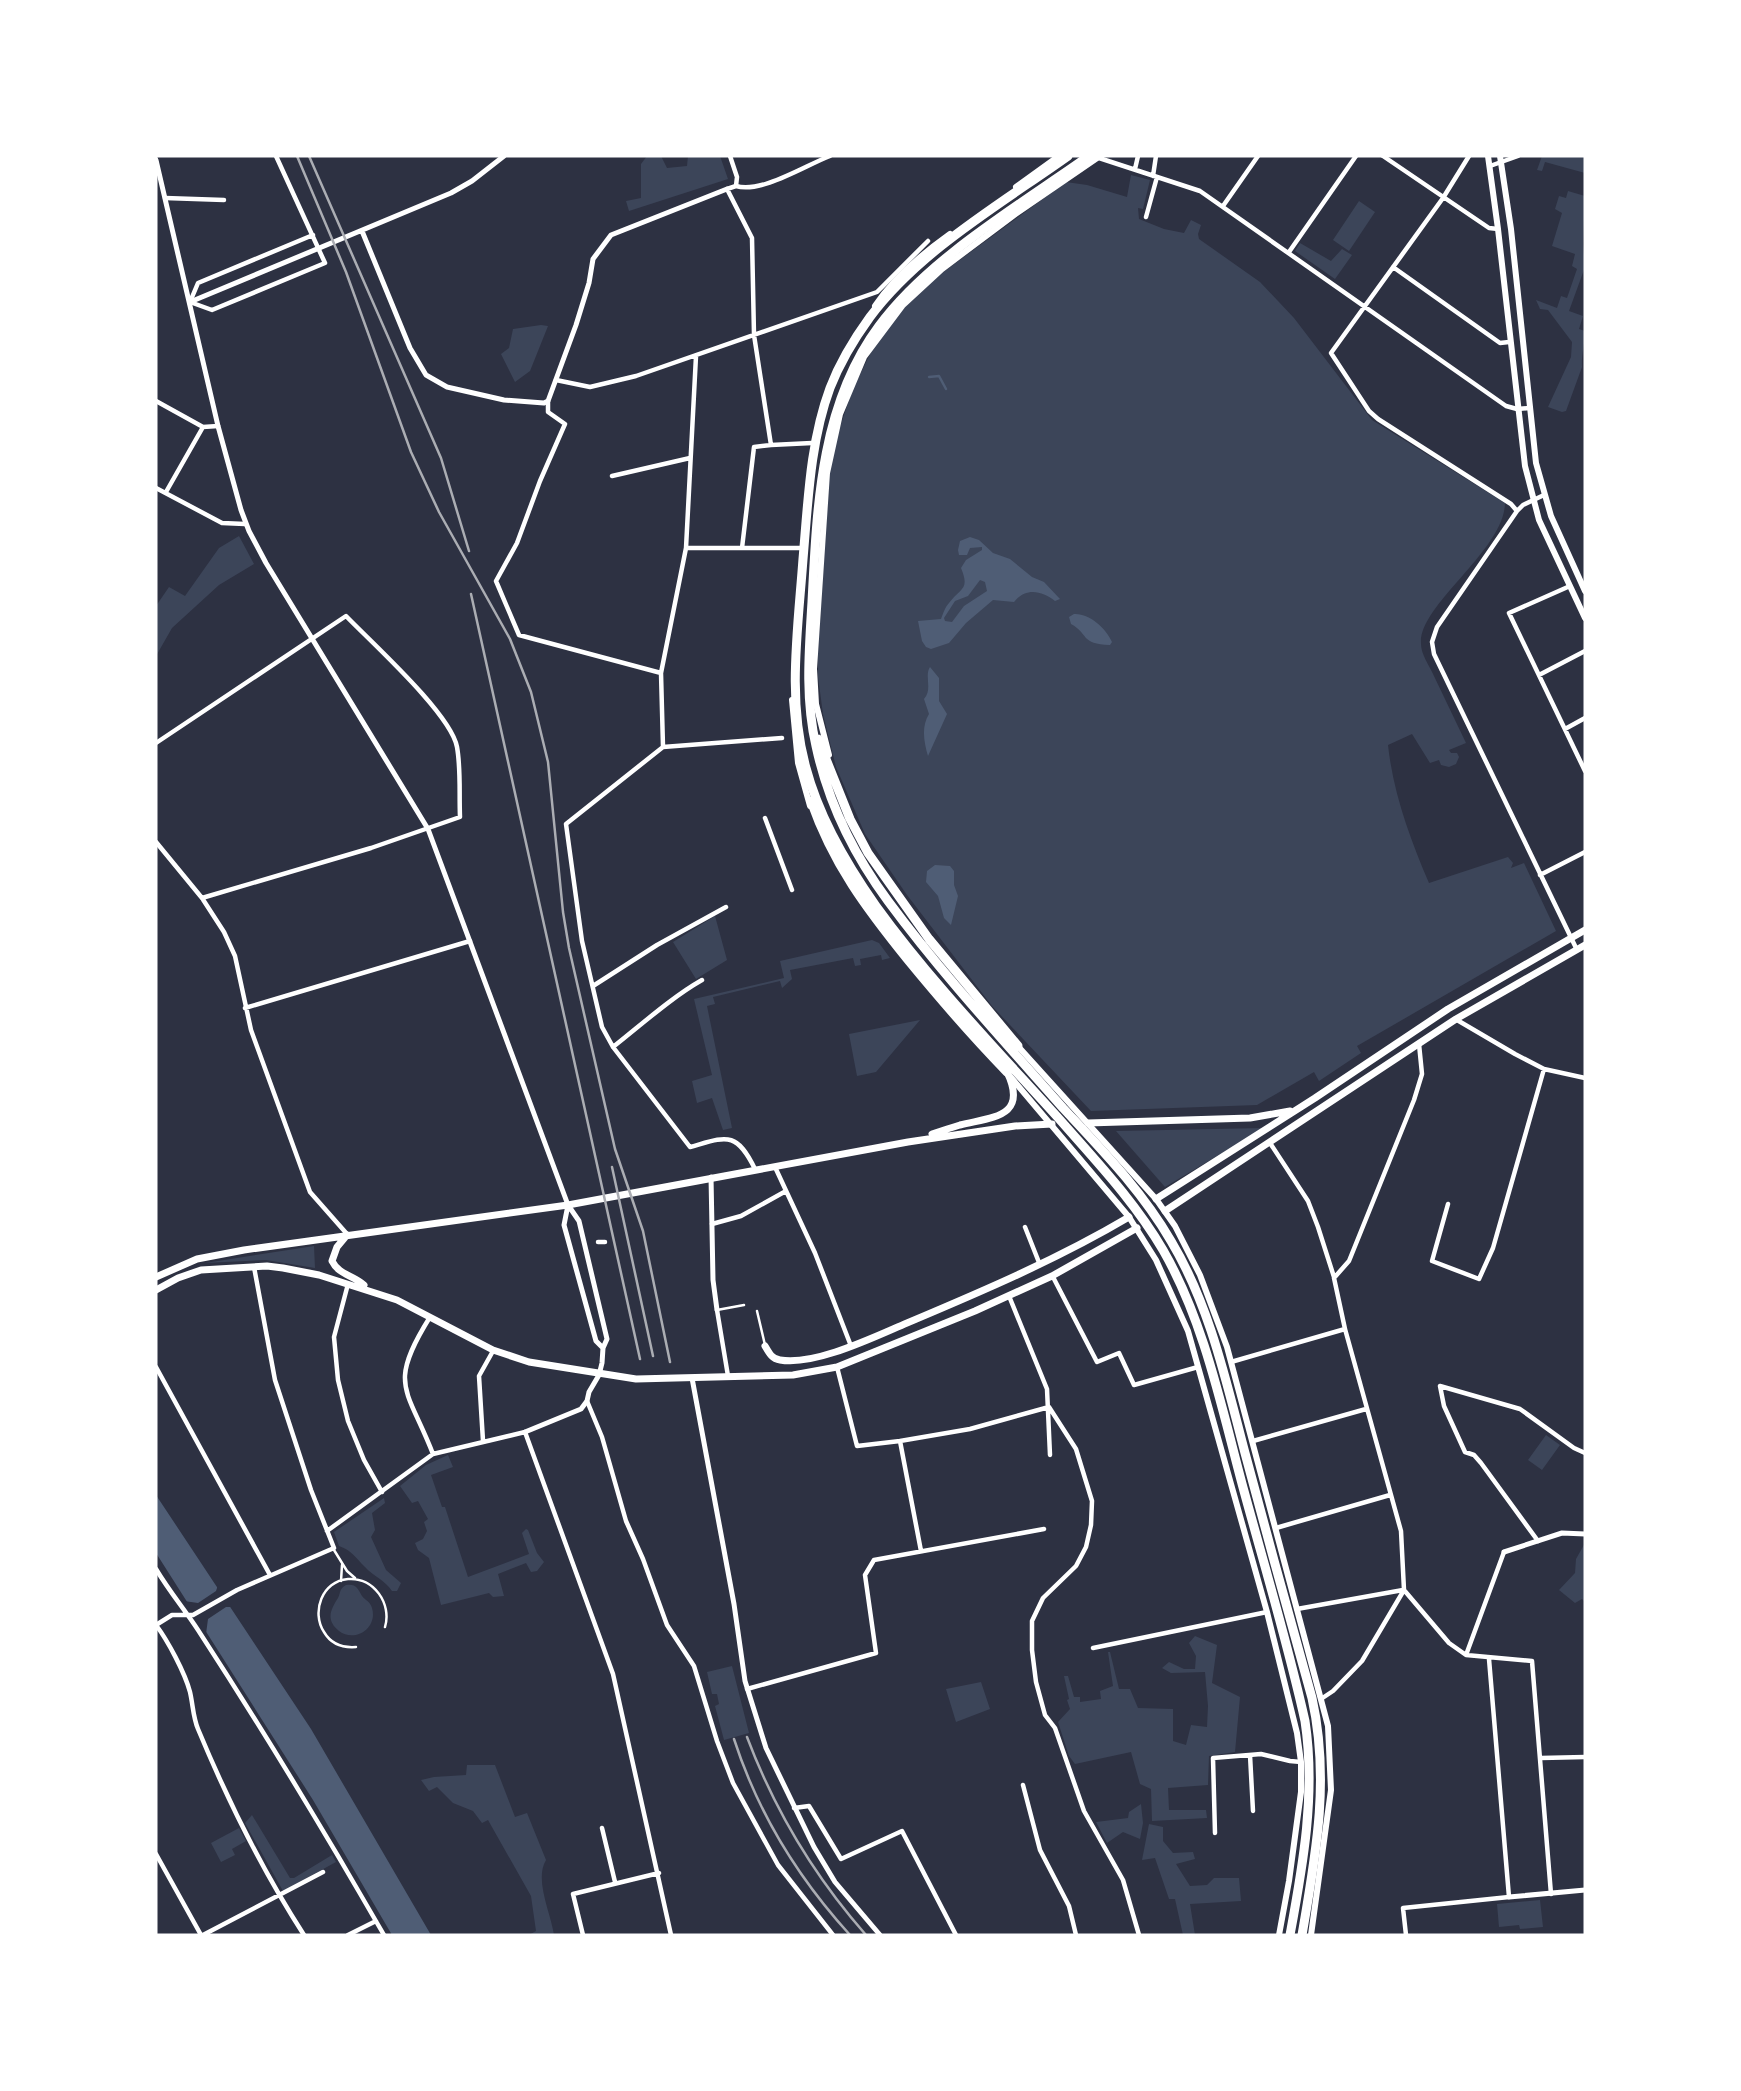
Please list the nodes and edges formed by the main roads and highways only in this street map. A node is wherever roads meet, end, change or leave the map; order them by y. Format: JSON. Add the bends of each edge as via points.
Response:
{"nodes":[{"id":1,"x":1059,"y":156,"type":"edge"},
{"id":2,"x":1068,"y":156,"type":"edge"},
{"id":3,"x":1095,"y":156,"type":"edge"},
{"id":4,"x":1488,"y":156,"type":"edge"},
{"id":5,"x":1500,"y":158,"type":"edge"},
{"id":6,"x":1585,"y":591,"type":"edge"},
{"id":7,"x":1585,"y":618,"type":"edge"},
{"id":8,"x":797,"y":722,"type":"junction"},
{"id":9,"x":811,"y":722,"type":"junction"},
{"id":10,"x":1585,"y":930,"type":"edge"},
{"id":11,"x":1585,"y":945,"type":"edge"},
{"id":12,"x":1018,"y":1046,"type":"junction"},
{"id":13,"x":1007,"y":1072,"type":"junction"},
{"id":14,"x":1315,"y":1098,"type":"junction"},
{"id":15,"x":1088,"y":1123,"type":"junction"},
{"id":16,"x":1052,"y":1124,"type":"junction"},
{"id":17,"x":908,"y":1142,"type":"junction"},
{"id":18,"x":1156,"y":1199,"type":"junction"},
{"id":19,"x":1165,"y":1211,"type":"junction"},
{"id":20,"x":1129,"y":1217,"type":"junction"},
{"id":21,"x":1137,"y":1228,"type":"junction"},
{"id":22,"x":347,"y":1235,"type":"junction"},
{"id":23,"x":156,"y":1277,"type":"edge"},
{"id":24,"x":368,"y":1289,"type":"junction"},
{"id":25,"x":156,"y":1290,"type":"edge"},
{"id":26,"x":765,"y":1346,"type":"road end"},
{"id":27,"x":1279,"y":1935,"type":"edge"},
{"id":28,"x":1290,"y":1935,"type":"edge"},
{"id":29,"x":1302,"y":1935,"type":"edge"},
{"id":30,"x":1311,"y":1935,"type":"edge"}],
"edges":[{"from":1,"to":13,"type":"main road","via":[[927,250],[885,291],[842,354],[812,443],[792,706],[797,763],[808,800],[855,892]]},
{"from":2,"to":8,"type":"highway","via":[[907,275],[868,319],[837,372],[817,435],[811,477],[796,657]]},
{"from":3,"to":9,"type":"highway","via":[[927,275],[891,310],[856,361],[835,413],[823,474],[809,658]]},
{"from":3,"to":12,"type":"main road","via":[[953,261],[903,305],[864,357],[840,414],[827,473],[814,669],[820,724],[836,779],[877,869],[906,912],[959,981]]},
{"from":4,"to":7,"type":"main road","via":[[1525,466],[1547,539]]},
{"from":5,"to":6,"type":"main road","via":[[1536,463],[1558,534]]},
{"from":8,"to":13,"type":"highway","via":[[807,788],[845,876],[959,1022]]},
{"from":8,"to":28,"type":"highway","via":[[805,765],[823,815],[877,907],[1127,1197],[1162,1249],[1190,1307],[1305,1721],[1310,1791]]},
{"from":9,"to":12,"type":"highway","via":[[867,853],[929,939]]},
{"from":9,"to":29,"type":"highway","via":[[835,809],[886,898],[979,1013],[1138,1191],[1173,1245],[1201,1303],[1319,1736],[1321,1803]]},
{"from":10,"to":14,"type":"main road","via":[[1448,1009]]},
{"from":11,"to":19,"type":"main road","via":[[1456,1019]]},
{"from":12,"to":15,"type":"main road"},
{"from":13,"to":16,"type":"main road"},
{"from":13,"to":17,"type":"main road","via":[[1013,1095],[1005,1113]]},
{"from":14,"to":15,"type":"main road","via":[[1291,1111],[1250,1118]]},
{"from":14,"to":18,"type":"main road"},
{"from":15,"to":18,"type":"main road"},
{"from":16,"to":17,"type":"main road"},
{"from":16,"to":20,"type":"main road"},
{"from":17,"to":22,"type":"main road","via":[[568,1205]]},
{"from":18,"to":19,"type":"main road"},
{"from":19,"to":30,"type":"main road","via":[[1217,1317],[1328,1727],[1331,1790]]},
{"from":20,"to":21,"type":"main road"},
{"from":20,"to":26,"type":"main road","via":[[1041,1266],[851,1346],[781,1361]]},
{"from":21,"to":24,"type":"main road","via":[[1009,1296],[836,1367],[793,1375],[636,1379],[529,1362],[493,1350]]},
{"from":21,"to":27,"type":"main road","via":[[1188,1331],[1291,1705],[1301,1762],[1300,1804]]},
{"from":22,"to":23,"type":"main road","via":[[207,1257]]},
{"from":22,"to":24,"type":"main road","via":[[332,1261],[340,1272]]},
{"from":24,"to":25,"type":"main road","via":[[302,1270],[254,1267],[201,1270]]}]}
